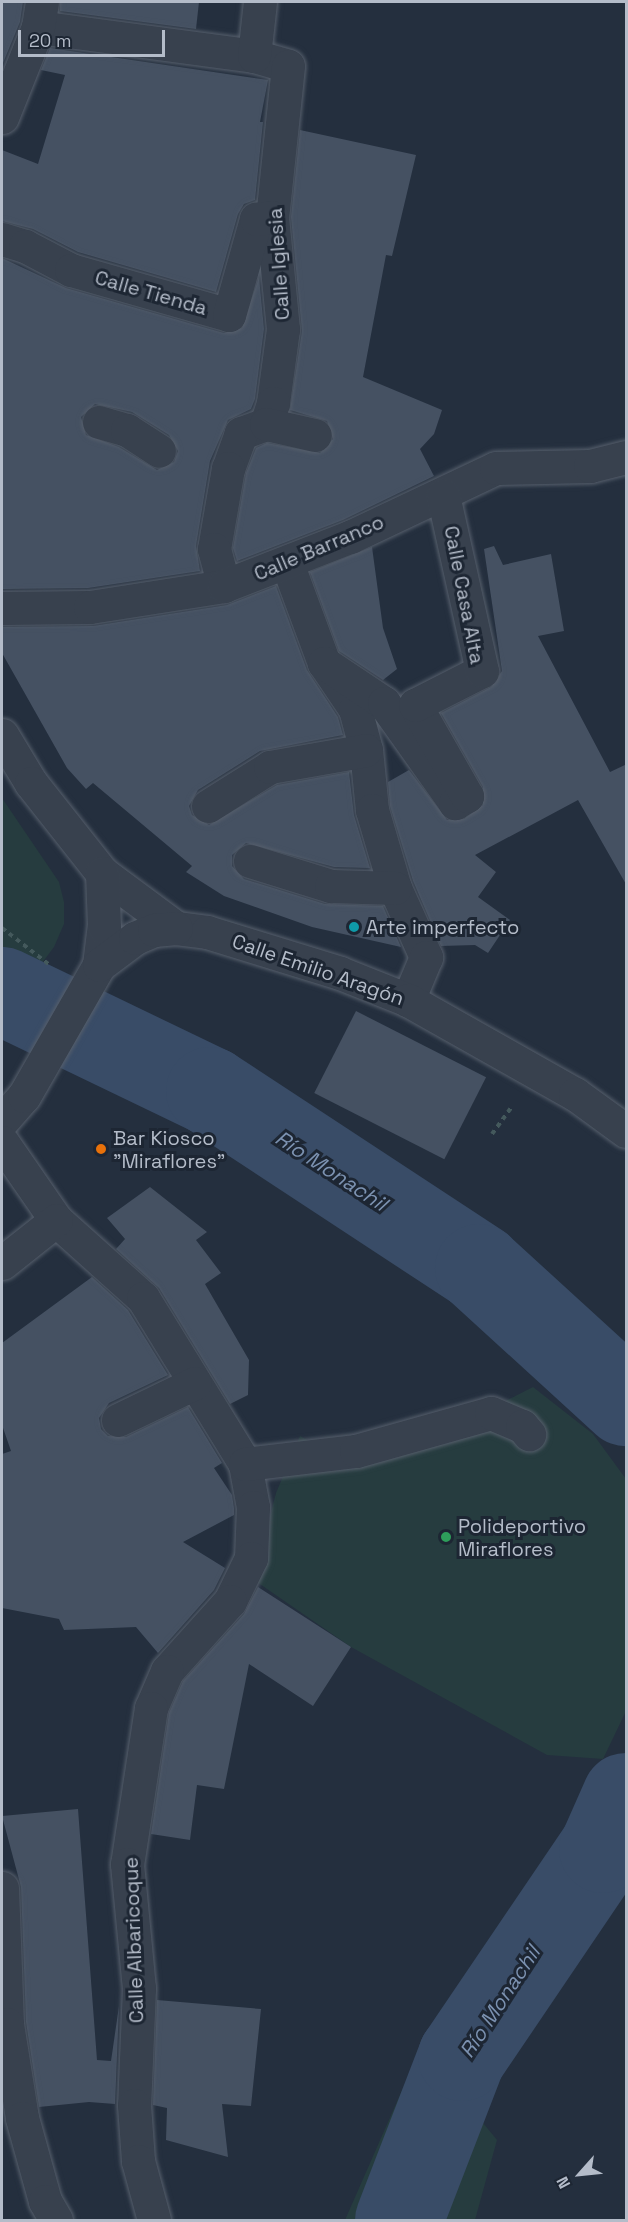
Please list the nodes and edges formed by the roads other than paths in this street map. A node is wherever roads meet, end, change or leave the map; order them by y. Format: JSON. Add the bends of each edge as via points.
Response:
{"nodes":[{"id":1,"x":260,"y":2,"type":"edge"},
{"id":2,"x":40,"y":14,"type":"edge"},
{"id":3,"x":254,"y":56,"type":"junction"},
{"id":4,"x":2,"y":117,"type":"edge"},
{"id":5,"x":272,"y":217,"type":"junction"},
{"id":6,"x":2,"y":239,"type":"edge"},
{"id":7,"x":99,"y":422,"type":"dead end"},
{"id":8,"x":266,"y":424,"type":"junction"},
{"id":9,"x":315,"y":435,"type":"dead end"},
{"id":10,"x":159,"y":451,"type":"dead end"},
{"id":11,"x":627,"y":457,"type":"edge"},
{"id":12,"x":443,"y":495,"type":"junction"},
{"id":13,"x":287,"y":563,"type":"junction"},
{"id":14,"x":224,"y":586,"type":"junction"},
{"id":15,"x":2,"y":608,"type":"edge"},
{"id":16,"x":324,"y":663,"type":"junction"},
{"id":17,"x":2,"y":735,"type":"edge"},
{"id":18,"x":366,"y":750,"type":"junction"},
{"id":19,"x":208,"y":806,"type":"dead end"},
{"id":20,"x":250,"y":861,"type":"dead end"},
{"id":21,"x":102,"y":873,"type":"junction"},
{"id":22,"x":395,"y":888,"type":"junction"},
{"id":23,"x":176,"y":928,"type":"junction"},
{"id":24,"x":99,"y":966,"type":"junction"},
{"id":25,"x":408,"y":1000,"type":"junction"},
{"id":26,"x":2,"y":1121,"type":"edge"},
{"id":27,"x":627,"y":1131,"type":"edge"},
{"id":28,"x":2,"y":1142,"type":"edge"},
{"id":29,"x":56,"y":1220,"type":"junction"},
{"id":30,"x":2,"y":1263,"type":"edge"},
{"id":31,"x":195,"y":1383,"type":"junction"},
{"id":32,"x":118,"y":1420,"type":"dead end"},
{"id":33,"x":529,"y":1434,"type":"dead end"},
{"id":34,"x":245,"y":1464,"type":"junction"},
{"id":35,"x":2,"y":1888,"type":"edge"},
{"id":36,"x":56,"y":2220,"type":"edge"},
{"id":37,"x":154,"y":2220,"type":"edge"}],
"edges":[{"from":1,"to":3,"type":"street"},
{"from":2,"to":3,"type":"street","name":"Calle Iglesia"},
{"from":2,"to":4,"type":"street"},
{"from":3,"to":5,"type":"street","name":"Calle Iglesia","via":[[296,68]]},
{"from":5,"to":6,"type":"street","name":"Calle Tienda","via":[[256,219],[228,315],[70,270],[25,246]]},
{"from":5,"to":8,"type":"street","name":"Calle Iglesia","via":[[283,329],[273,404]]},
{"from":7,"to":10,"type":"street","via":[[127,430]]},
{"from":8,"to":9,"type":"street"},
{"from":8,"to":14,"type":"street","via":[[241,433],[228,468],[214,549]]},
{"from":11,"to":12,"type":"street","name":"Calle Barranco","via":[[590,466],[496,468]]},
{"from":12,"to":13,"type":"street","name":"Calle Barranco"},
{"from":12,"to":16,"type":"street","name":"Calle Casa Alta","via":[[482,671],[415,705],[467,796],[455,803],[384,703]]},
{"from":13,"to":14,"type":"street","name":"Calle Barranco"},
{"from":13,"to":16,"type":"street"},
{"from":14,"to":15,"type":"street","name":"Calle Barranco","via":[[90,607]]},
{"from":16,"to":18,"type":"street","via":[[355,709]]},
{"from":17,"to":21,"type":"street","name":"Calle Emilio Aragón","via":[[31,783]]},
{"from":18,"to":19,"type":"street","via":[[270,766]]},
{"from":18,"to":22,"type":"street","via":[[372,810]]},
{"from":20,"to":22,"type":"street","via":[[331,886]]},
{"from":21,"to":23,"type":"street","name":"Calle Emilio Aragón"},
{"from":21,"to":24,"type":"street","via":[[104,927]]},
{"from":22,"to":25,"type":"street","via":[[426,957]]},
{"from":23,"to":24,"type":"street","via":[[154,930],[135,938]]},
{"from":23,"to":25,"type":"street","name":"Calle Emilio Aragón","via":[[207,932],[340,973]]},
{"from":24,"to":26,"type":"street","via":[[24,1096]]},
{"from":25,"to":27,"type":"street","name":"Calle Emilio Aragón","via":[[575,1094]]},
{"from":28,"to":29,"type":"street","name":"Calle Albaricoque"},
{"from":29,"to":30,"type":"street"},
{"from":29,"to":31,"type":"street","name":"Calle Albaricoque","via":[[143,1298]]},
{"from":31,"to":32,"type":"street"},
{"from":31,"to":34,"type":"street","name":"Calle Albaricoque"},
{"from":33,"to":34,"type":"street","via":[[522,1426],[491,1413],[356,1451]]},
{"from":34,"to":37,"type":"street","name":"Calle Albaricoque","via":[[253,1507],[251,1558],[230,1601],[167,1671],[151,1708],[127,1864],[139,1988],[134,2105],[138,2161]]},
{"from":35,"to":36,"type":"street","via":[[7,2024],[20,2106],[45,2201]]}]}
